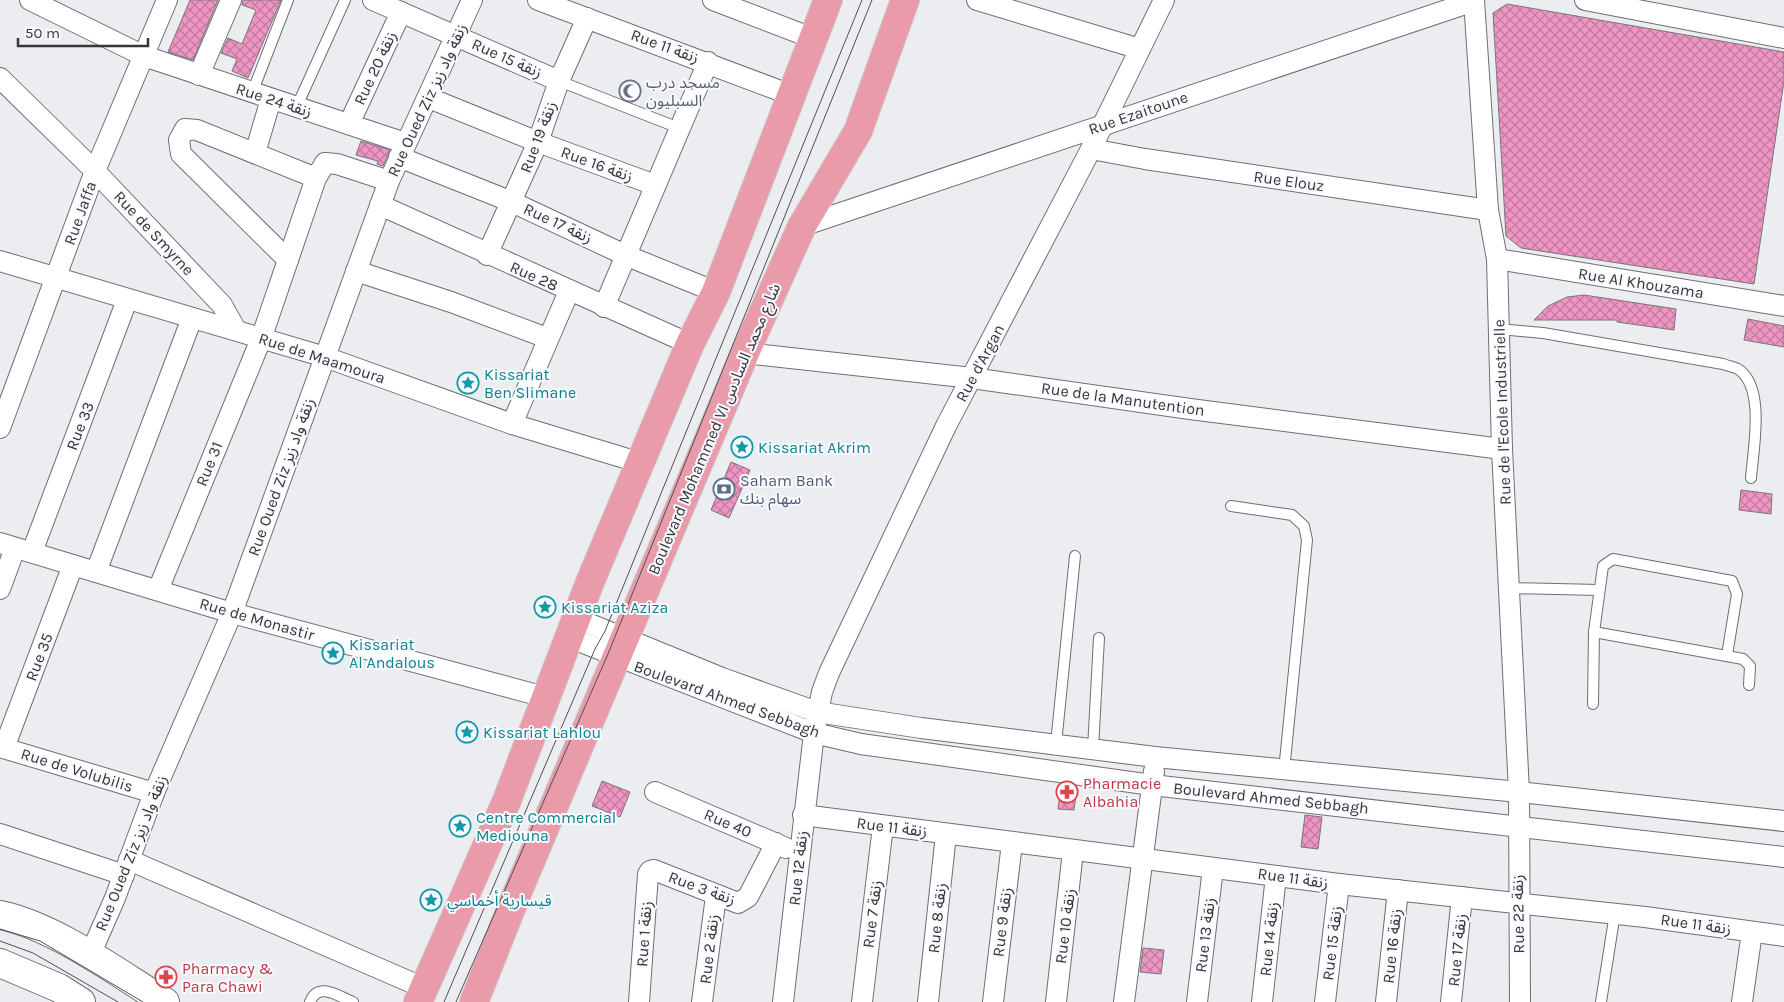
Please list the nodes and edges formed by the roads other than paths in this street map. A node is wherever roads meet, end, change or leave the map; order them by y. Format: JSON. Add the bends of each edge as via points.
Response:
{"nodes":[{"id":1,"x":30,"y":0,"type":"edge"},
{"id":2,"x":231,"y":0,"type":"edge"},
{"id":3,"x":288,"y":0,"type":"edge"},
{"id":4,"x":346,"y":0,"type":"edge"},
{"id":5,"x":373,"y":0,"type":"edge"},
{"id":6,"x":472,"y":0,"type":"edge"},
{"id":7,"x":538,"y":0,"type":"edge"},
{"id":8,"x":828,"y":0,"type":"edge"},
{"id":9,"x":905,"y":0,"type":"edge"},
{"id":10,"x":977,"y":0,"type":"edge"},
{"id":11,"x":1164,"y":0,"type":"edge"},
{"id":12,"x":1586,"y":0,"type":"edge"},
{"id":13,"x":163,"y":1,"type":"edge"},
{"id":14,"x":1474,"y":1,"type":"edge"},
{"id":15,"x":725,"y":2,"type":"edge"},
{"id":16,"x":401,"y":12,"type":"junction"},
{"id":17,"x":587,"y":18,"type":"junction"},
{"id":18,"x":456,"y":36,"type":"junction"},
{"id":19,"x":812,"y":38,"type":"junction"},
{"id":20,"x":1784,"y":38,"type":"edge"},
{"id":21,"x":1140,"y":49,"type":"junction"},
{"id":22,"x":144,"y":56,"type":"junction"},
{"id":23,"x":708,"y":62,"type":"junction"},
{"id":24,"x":199,"y":75,"type":"junction"},
{"id":25,"x":0,"y":78,"type":"edge"},
{"id":26,"x":559,"y":81,"type":"junction"},
{"id":27,"x":252,"y":93,"type":"junction"},
{"id":28,"x":791,"y":95,"type":"junction"},
{"id":29,"x":429,"y":98,"type":"junction"},
{"id":30,"x":271,"y":99,"type":"junction"},
{"id":31,"x":297,"y":106,"type":"junction"},
{"id":32,"x":349,"y":124,"type":"junction"},
{"id":33,"x":1103,"y":125,"type":"junction"},
{"id":34,"x":679,"y":128,"type":"junction"},
{"id":35,"x":538,"y":142,"type":"junction"},
{"id":36,"x":1091,"y":149,"type":"junction"},
{"id":37,"x":402,"y":150,"type":"junction"},
{"id":38,"x":256,"y":153,"type":"junction"},
{"id":39,"x":321,"y":170,"type":"junction"},
{"id":40,"x":95,"y":171,"type":"junction"},
{"id":41,"x":389,"y":180,"type":"junction"},
{"id":42,"x":655,"y":184,"type":"junction"},
{"id":43,"x":512,"y":202,"type":"junction"},
{"id":44,"x":380,"y":205,"type":"junction"},
{"id":45,"x":1488,"y":210,"type":"junction"},
{"id":46,"x":802,"y":226,"type":"junction"},
{"id":47,"x":487,"y":255,"type":"junction"},
{"id":48,"x":625,"y":255,"type":"junction"},
{"id":49,"x":1497,"y":259,"type":"junction"},
{"id":50,"x":288,"y":260,"type":"junction"},
{"id":51,"x":0,"y":261,"type":"edge"},
{"id":52,"x":356,"y":271,"type":"junction"},
{"id":53,"x":57,"y":277,"type":"junction"},
{"id":54,"x":569,"y":291,"type":"junction"},
{"id":55,"x":716,"y":292,"type":"junction"},
{"id":56,"x":127,"y":300,"type":"junction"},
{"id":57,"x":604,"y":306,"type":"junction"},
{"id":58,"x":1784,"y":306,"type":"edge"},
{"id":59,"x":192,"y":318,"type":"junction"},
{"id":60,"x":1499,"y":329,"type":"junction"},
{"id":61,"x":236,"y":330,"type":"junction"},
{"id":62,"x":547,"y":338,"type":"junction"},
{"id":63,"x":261,"y":339,"type":"junction"},
{"id":64,"x":690,"y":344,"type":"junction"},
{"id":65,"x":745,"y":353,"type":"junction"},
{"id":66,"x":326,"y":358,"type":"junction"},
{"id":67,"x":972,"y":378,"type":"junction"},
{"id":68,"x":512,"y":424,"type":"junction"},
{"id":69,"x":0,"y":428,"type":"edge"},
{"id":70,"x":1502,"y":449,"type":"junction"},
{"id":71,"x":641,"y":463,"type":"junction"},
{"id":72,"x":1751,"y":478,"type":"dead end"},
{"id":73,"x":1231,"y":506,"type":"dead end"},
{"id":74,"x":16,"y":548,"type":"edge"},
{"id":75,"x":1075,"y":556,"type":"dead end"},
{"id":76,"x":74,"y":565,"type":"junction"},
{"id":77,"x":96,"y":572,"type":"junction"},
{"id":78,"x":1508,"y":588,"type":"junction"},
{"id":79,"x":0,"y":589,"type":"edge"},
{"id":80,"x":158,"y":590,"type":"junction"},
{"id":81,"x":1599,"y":590,"type":"junction"},
{"id":82,"x":232,"y":613,"type":"junction"},
{"id":83,"x":572,"y":627,"type":"junction"},
{"id":84,"x":1594,"y":632,"type":"junction"},
{"id":85,"x":1099,"y":638,"type":"dead end"},
{"id":86,"x":621,"y":649,"type":"junction"},
{"id":87,"x":1727,"y":655,"type":"junction"},
{"id":88,"x":1749,"y":685,"type":"dead end"},
{"id":89,"x":719,"y":687,"type":"junction"},
{"id":90,"x":544,"y":697,"type":"junction"},
{"id":91,"x":1593,"y":704,"type":"dead end"},
{"id":92,"x":817,"y":712,"type":"junction"},
{"id":93,"x":814,"y":733,"type":"junction"},
{"id":94,"x":1056,"y":744,"type":"junction"},
{"id":95,"x":2,"y":747,"type":"edge"},
{"id":96,"x":1093,"y":749,"type":"junction"},
{"id":97,"x":1155,"y":757,"type":"junction"},
{"id":98,"x":1284,"y":771,"type":"junction"},
{"id":99,"x":1090,"y":776,"type":"junction"},
{"id":100,"x":1152,"y":784,"type":"junction"},
{"id":101,"x":655,"y":792,"type":"dead end"},
{"id":102,"x":1518,"y":792,"type":"junction"},
{"id":103,"x":154,"y":794,"type":"junction"},
{"id":104,"x":1281,"y":798,"type":"junction"},
{"id":105,"x":803,"y":815,"type":"junction"},
{"id":106,"x":1784,"y":821,"type":"edge"},
{"id":107,"x":1517,"y":825,"type":"junction"},
{"id":108,"x":883,"y":826,"type":"junction"},
{"id":109,"x":0,"y":834,"type":"edge"},
{"id":110,"x":946,"y":834,"type":"junction"},
{"id":111,"x":776,"y":843,"type":"junction"},
{"id":112,"x":1012,"y":843,"type":"junction"},
{"id":113,"x":1073,"y":851,"type":"junction"},
{"id":114,"x":800,"y":854,"type":"junction"},
{"id":115,"x":1784,"y":857,"type":"edge"},
{"id":116,"x":1142,"y":859,"type":"junction"},
{"id":117,"x":126,"y":867,"type":"junction"},
{"id":118,"x":1213,"y":868,"type":"junction"},
{"id":119,"x":654,"y":870,"type":"joint"},
{"id":120,"x":1276,"y":876,"type":"junction"},
{"id":121,"x":1339,"y":884,"type":"junction"},
{"id":122,"x":1398,"y":890,"type":"junction"},
{"id":123,"x":716,"y":896,"type":"junction"},
{"id":124,"x":1462,"y":897,"type":"junction"},
{"id":125,"x":1517,"y":904,"type":"junction"},
{"id":126,"x":1615,"y":913,"type":"junction"},
{"id":127,"x":0,"y":915,"type":"edge"},
{"id":128,"x":1752,"y":932,"type":"junction"},
{"id":129,"x":1784,"y":936,"type":"edge"},
{"id":130,"x":90,"y":955,"type":"junction"},
{"id":131,"x":0,"y":963,"type":"edge"},
{"id":132,"x":421,"y":995,"type":"edge"},
{"id":133,"x":64,"y":997,"type":"edge"},
{"id":134,"x":165,"y":1002,"type":"edge"},
{"id":135,"x":310,"y":1002,"type":"edge"},
{"id":136,"x":352,"y":1002,"type":"edge"},
{"id":137,"x":474,"y":1002,"type":"edge"},
{"id":138,"x":639,"y":1002,"type":"edge"},
{"id":139,"x":702,"y":1002,"type":"edge"},
{"id":140,"x":783,"y":1002,"type":"edge"},
{"id":141,"x":862,"y":1002,"type":"edge"},
{"id":142,"x":928,"y":1002,"type":"edge"},
{"id":143,"x":993,"y":1002,"type":"edge"},
{"id":144,"x":1056,"y":1002,"type":"edge"},
{"id":145,"x":1124,"y":1002,"type":"edge"},
{"id":146,"x":1197,"y":1002,"type":"edge"},
{"id":147,"x":1262,"y":1002,"type":"edge"},
{"id":148,"x":1325,"y":1002,"type":"edge"},
{"id":149,"x":1386,"y":1002,"type":"edge"},
{"id":150,"x":1451,"y":1002,"type":"edge"},
{"id":151,"x":1520,"y":1002,"type":"edge"},
{"id":152,"x":1602,"y":1002,"type":"edge"},
{"id":153,"x":1742,"y":1002,"type":"edge"}],
"edges":[{"from":1,"to":22,"type":"street"},
{"from":2,"to":24,"type":"street"},
{"from":3,"to":27,"type":"lane"},
{"from":4,"to":31,"type":"lane"},
{"from":5,"to":16,"type":"street","name":"Rue 15 زنقة"},
{"from":6,"to":18,"type":"street","name":"Rue Oued Ziz زنقة واد زيز"},
{"from":7,"to":17,"type":"street","name":"Rue 11 زنقة"},
{"from":8,"to":19,"type":"main road"},
{"from":9,"to":46,"type":"main road","name":"Boulevard Mohammed VI شارع محمد السادس","via":[[858,131]]},
{"from":10,"to":21,"type":"street"},
{"from":11,"to":21,"type":"street","name":"Rue d'Argan"},
{"from":12,"to":20,"type":"street"},
{"from":13,"to":22,"type":"street","name":"Rue Jaffa"},
{"from":14,"to":33,"type":"street","name":"Rue Ezaitoune"},
{"from":14,"to":45,"type":"street","name":"Rue de l'Ecole Industrielle"},
{"from":15,"to":19,"type":"street"},
{"from":16,"to":18,"type":"street","name":"Rue 15 زنقة"},
{"from":16,"to":32,"type":"street","name":"Rue 20 زنقة"},
{"from":17,"to":23,"type":"street","name":"Rue 11 زنقة"},
{"from":17,"to":26,"type":"street","name":"Rue 19 زنقة"},
{"from":18,"to":26,"type":"street","name":"Rue 15 زنقة"},
{"from":18,"to":29,"type":"street","name":"Rue Oued Ziz زنقة واد زيز"},
{"from":19,"to":28,"type":"main road"},
{"from":21,"to":33,"type":"street","name":"Rue d'Argan"},
{"from":22,"to":24,"type":"street","name":"Rue 24 زنقة"},
{"from":22,"to":40,"type":"street","name":"Rue Jaffa"},
{"from":23,"to":28,"type":"street","name":"Rue 11 زنقة"},
{"from":23,"to":34,"type":"street"},
{"from":24,"to":27,"type":"street","name":"Rue 24 زنقة"},
{"from":25,"to":40,"type":"street","name":"Rue de Smyrne"},
{"from":26,"to":34,"type":"lane"},
{"from":26,"to":35,"type":"street","name":"Rue 19 زنقة"},
{"from":27,"to":30,"type":"street","name":"Rue 24 زنقة"},
{"from":28,"to":55,"type":"main road"},
{"from":29,"to":35,"type":"street","name":"Rue 16 زنقة"},
{"from":29,"to":37,"type":"street","name":"Rue Oued Ziz زنقة واد زيز"},
{"from":30,"to":31,"type":"street","name":"Rue 24 زنقة"},
{"from":30,"to":38,"type":"street"},
{"from":31,"to":32,"type":"street","name":"Rue 24 زنقة"},
{"from":32,"to":37,"type":"street","name":"Rue 24 زنقة"},
{"from":33,"to":36,"type":"street","name":"Rue d'Argan"},
{"from":33,"to":46,"type":"street","name":"Rue Ezaitoune"},
{"from":34,"to":42,"type":"street"},
{"from":35,"to":42,"type":"street","name":"Rue 16 زنقة"},
{"from":35,"to":43,"type":"street","name":"Rue 19 زنقة"},
{"from":36,"to":45,"type":"street","name":"Rue Elouz"},
{"from":36,"to":67,"type":"street","name":"Rue d'Argan"},
{"from":37,"to":41,"type":"street","name":"Rue Oued Ziz زنقة واد زيز"},
{"from":37,"to":43,"type":"street","name":"Rue 17 زنقة"},
{"from":38,"to":39,"type":"street"},
{"from":38,"to":50,"type":"street","via":[[191,128],[186,129],[179,140],[181,154]]},
{"from":39,"to":41,"type":"street","via":[[337,164]]},
{"from":39,"to":50,"type":"street","name":"Rue 31"},
{"from":40,"to":53,"type":"street","name":"Rue Jaffa"},
{"from":40,"to":61,"type":"street","name":"Rue de Smyrne","via":[[222,305]]},
{"from":41,"to":44,"type":"street","name":"Rue Oued Ziz زنقة واد زيز"},
{"from":42,"to":48,"type":"street"},
{"from":43,"to":47,"type":"street","name":"Rue 19 زنقة"},
{"from":43,"to":48,"type":"street","name":"Rue 17 زنقة"},
{"from":44,"to":47,"type":"street","name":"Rue 28"},
{"from":44,"to":52,"type":"street","name":"Rue Oued Ziz زنقة واد زيز"},
{"from":45,"to":49,"type":"street","name":"Rue de l'Ecole Industrielle"},
{"from":46,"to":65,"type":"main road","name":"Boulevard Mohammed VI شارع محمد السادس"},
{"from":47,"to":54,"type":"street","name":"Rue 28"},
{"from":48,"to":55,"type":"street","name":"Rue 17 زنقة"},
{"from":48,"to":57,"type":"street"},
{"from":49,"to":58,"type":"street","name":"Rue Al Khouzama"},
{"from":49,"to":60,"type":"street","name":"Rue de l'Ecole Industrielle"},
{"from":50,"to":63,"type":"street","name":"Rue 31"},
{"from":51,"to":53,"type":"street","name":"Rue de Maamoura"},
{"from":52,"to":62,"type":"street"},
{"from":52,"to":66,"type":"street","name":"Rue Oued Ziz زنقة واد زيز"},
{"from":53,"to":56,"type":"street","name":"Rue de Maamoura"},
{"from":53,"to":69,"type":"street","name":"Rue Jaffa"},
{"from":54,"to":57,"type":"street","name":"Rue 28"},
{"from":54,"to":62,"type":"street"},
{"from":55,"to":64,"type":"main road"},
{"from":56,"to":59,"type":"street","name":"Rue de Maamoura"},
{"from":56,"to":74,"type":"street","name":"Rue 33"},
{"from":57,"to":64,"type":"street","name":"Rue 28"},
{"from":59,"to":61,"type":"street","name":"Rue de Maamoura"},
{"from":59,"to":77,"type":"street"},
{"from":60,"to":70,"type":"street","name":"Rue de l'Ecole Industrielle"},
{"from":60,"to":72,"type":"lane","via":[[1581,340],[1738,369],[1751,385],[1756,399]]},
{"from":61,"to":63,"type":"street","name":"Rue de Maamoura"},
{"from":62,"to":68,"type":"street"},
{"from":63,"to":66,"type":"street","name":"Rue de Maamoura"},
{"from":63,"to":80,"type":"street","name":"Rue 31"},
{"from":64,"to":71,"type":"main road"},
{"from":65,"to":67,"type":"street","name":"Rue de la Manutention"},
{"from":65,"to":86,"type":"main road","name":"Boulevard Mohammed VI شارع محمد السادس"},
{"from":66,"to":68,"type":"street","name":"Rue de Maamoura"},
{"from":66,"to":82,"type":"street","name":"Rue Oued Ziz زنقة واد زيز"},
{"from":67,"to":70,"type":"street","name":"Rue de la Manutention"},
{"from":67,"to":92,"type":"street","name":"Rue d'Argan","via":[[829,672]]},
{"from":68,"to":71,"type":"street","name":"Rue de Maamoura"},
{"from":70,"to":78,"type":"street","name":"Rue de l'Ecole Industrielle"},
{"from":71,"to":83,"type":"main road"},
{"from":73,"to":98,"type":"lane","via":[[1292,515],[1304,526],[1307,540]]},
{"from":74,"to":76,"type":"street","name":"Rue de Monastir"},
{"from":74,"to":79,"type":"street","name":"Rue 33"},
{"from":75,"to":94,"type":"lane"},
{"from":76,"to":77,"type":"street","name":"Rue de Monastir"},
{"from":76,"to":95,"type":"street","name":"Rue 35"},
{"from":77,"to":80,"type":"street","name":"Rue de Monastir"},
{"from":78,"to":81,"type":"lane"},
{"from":78,"to":102,"type":"street","name":"Rue de l'Ecole Industrielle"},
{"from":80,"to":82,"type":"street","name":"Rue de Monastir"},
{"from":81,"to":84,"type":"lane"},
{"from":81,"to":87,"type":"lane","via":[[1604,566],[1612,559],[1732,581],[1737,594]]},
{"from":82,"to":90,"type":"street","name":"Rue de Monastir"},
{"from":82,"to":103,"type":"street","name":"Rue Oued Ziz زنقة واد زيز"},
{"from":83,"to":86,"type":"street","name":"Boulevard Ahmed Sebbagh"},
{"from":83,"to":90,"type":"main road"},
{"from":84,"to":87,"type":"lane"},
{"from":84,"to":91,"type":"lane"},
{"from":85,"to":96,"type":"lane"},
{"from":86,"to":89,"type":"street","name":"Boulevard Ahmed Sebbagh"},
{"from":86,"to":137,"type":"main road","name":"Boulevard Mohammed VI شارع محمد السادس"},
{"from":87,"to":88,"type":"lane","via":[[1742,659],[1750,666]]},
{"from":89,"to":92,"type":"street","name":"Boulevard Ahmed Sebbagh"},
{"from":89,"to":93,"type":"street","name":"Boulevard Ahmed Sebbagh"},
{"from":90,"to":132,"type":"main road","via":[[507,800]]},
{"from":92,"to":93,"type":"street","name":"Rue d'Argan"},
{"from":92,"to":94,"type":"street","name":"Boulevard Ahmed Sebbagh"},
{"from":93,"to":99,"type":"street","name":"Boulevard Ahmed Sebbagh","via":[[861,744]]},
{"from":93,"to":105,"type":"street","name":"Rue 12 زنقة"},
{"from":94,"to":96,"type":"street","name":"Boulevard Ahmed Sebbagh"},
{"from":95,"to":103,"type":"street","name":"Rue de Volubilis"},
{"from":96,"to":97,"type":"street","name":"Boulevard Ahmed Sebbagh"},
{"from":96,"to":99,"type":"street"},
{"from":97,"to":98,"type":"street","name":"Boulevard Ahmed Sebbagh"},
{"from":97,"to":100,"type":"street"},
{"from":98,"to":102,"type":"street","name":"Boulevard Ahmed Sebbagh"},
{"from":98,"to":104,"type":"street"},
{"from":99,"to":100,"type":"street","name":"Boulevard Ahmed Sebbagh"},
{"from":100,"to":104,"type":"street","name":"Boulevard Ahmed Sebbagh"},
{"from":100,"to":116,"type":"street"},
{"from":101,"to":111,"type":"street","name":"Rue 40"},
{"from":102,"to":106,"type":"street","name":"Boulevard Ahmed Sebbagh"},
{"from":102,"to":107,"type":"street","name":"Rue de l'Ecole Industrielle"},
{"from":103,"to":117,"type":"street","name":"Rue Oued Ziz زنقة واد زيز"},
{"from":104,"to":107,"type":"street","name":"Boulevard Ahmed Sebbagh"},
{"from":105,"to":108,"type":"street","name":"Rue 11 زنقة"},
{"from":105,"to":114,"type":"street","name":"Rue 12 زنقة"},
{"from":107,"to":115,"type":"street","name":"Boulevard Ahmed Sebbagh"},
{"from":107,"to":125,"type":"street","name":"Rue 22 زنقة"},
{"from":108,"to":110,"type":"street","name":"Rue 11 زنقة"},
{"from":108,"to":141,"type":"street","name":"Rue 7 زنقة"},
{"from":109,"to":117,"type":"street"},
{"from":110,"to":112,"type":"street","name":"Rue 11 زنقة"},
{"from":110,"to":142,"type":"street","name":"Rue 8 زنقة"},
{"from":111,"to":114,"type":"street","name":"Rue 40"},
{"from":111,"to":123,"type":"street","name":"Rue 3 زنقة","via":[[748,897],[738,903]]},
{"from":112,"to":113,"type":"street","name":"Rue 11 زنقة"},
{"from":112,"to":143,"type":"street","name":"Rue 9 زنقة"},
{"from":113,"to":116,"type":"street","name":"Rue 11 زنقة"},
{"from":113,"to":144,"type":"street","name":"Rue 10 زنقة"},
{"from":114,"to":140,"type":"street","name":"Rue 12 زنقة"},
{"from":116,"to":118,"type":"street","name":"Rue 11 زنقة"},
{"from":116,"to":145,"type":"street"},
{"from":117,"to":130,"type":"street","name":"Rue Oued Ziz زنقة واد زيز"},
{"from":117,"to":132,"type":"street"},
{"from":118,"to":120,"type":"street","name":"Rue 11 زنقة"},
{"from":118,"to":146,"type":"street","name":"Rue 13 زنقة"},
{"from":119,"to":123,"type":"street","name":"Rue 3 زنقة"},
{"from":119,"to":138,"type":"street","name":"Rue 1 زنقة","via":[[648,874]]},
{"from":120,"to":121,"type":"street","name":"Rue 11 زنقة"},
{"from":120,"to":147,"type":"street","name":"Rue 14 زنقة"},
{"from":121,"to":122,"type":"street","name":"Rue 11 زنقة"},
{"from":121,"to":148,"type":"street","name":"Rue 15 زنقة"},
{"from":122,"to":124,"type":"street","name":"Rue 11 زنقة"},
{"from":122,"to":149,"type":"street","name":"Rue 16 زنقة"},
{"from":123,"to":139,"type":"street","name":"Rue 2 زنقة"},
{"from":124,"to":125,"type":"street","name":"Rue 11 زنقة"},
{"from":124,"to":150,"type":"street","name":"Rue 17 زنقة"},
{"from":125,"to":126,"type":"street","name":"Rue 11 زنقة"},
{"from":125,"to":151,"type":"street","name":"Rue 22 زنقة"},
{"from":126,"to":128,"type":"street","name":"Rue 11 زنقة"},
{"from":126,"to":152,"type":"lane"},
{"from":127,"to":130,"type":"main road","via":[[39,929]]},
{"from":128,"to":129,"type":"street","name":"Rue 11 زنقة"},
{"from":128,"to":153,"type":"street"},
{"from":130,"to":134,"type":"main road"},
{"from":131,"to":133,"type":"main road"},
{"from":135,"to":136,"type":"lane","via":[[312,996],[326,990]]}]}
